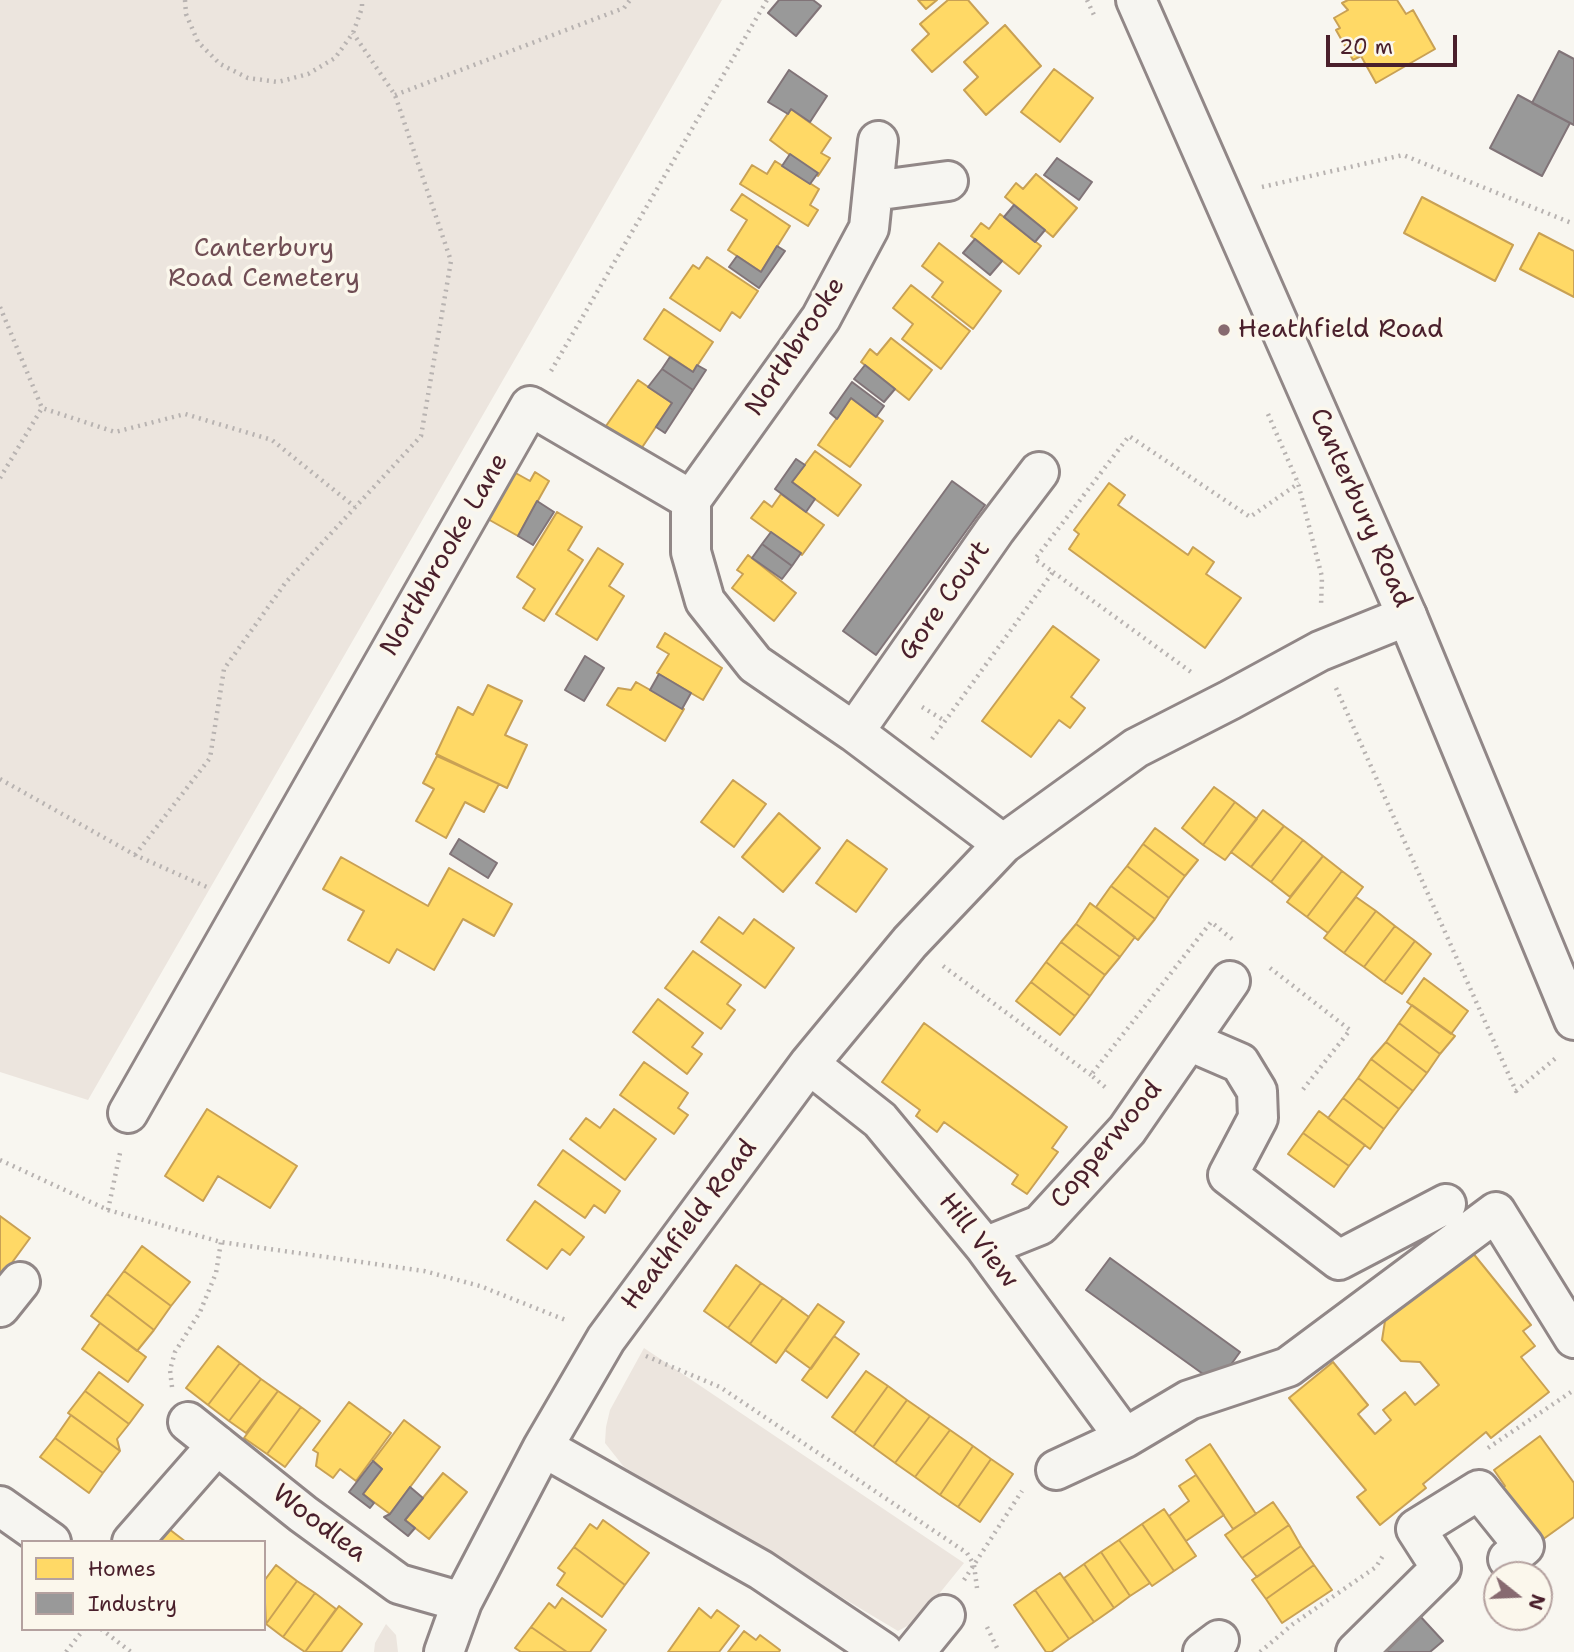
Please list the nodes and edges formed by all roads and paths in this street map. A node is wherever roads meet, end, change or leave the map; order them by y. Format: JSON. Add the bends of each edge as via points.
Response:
{"nodes":[{"id":1,"x":185,"y":0,"type":"edge"},
{"id":2,"x":362,"y":0,"type":"edge"},
{"id":3,"x":630,"y":0,"type":"edge"},
{"id":4,"x":767,"y":0,"type":"edge"},
{"id":5,"x":1087,"y":0,"type":"edge"},
{"id":6,"x":1136,"y":0,"type":"edge"},
{"id":7,"x":1098,"y":24,"type":"dead end"},
{"id":8,"x":353,"y":33,"type":"junction"},
{"id":9,"x":395,"y":95,"type":"junction"},
{"id":10,"x":878,"y":141,"type":"dead end"},
{"id":11,"x":948,"y":181,"type":"dead end"},
{"id":12,"x":873,"y":191,"type":"junction"},
{"id":13,"x":1223,"y":196,"type":"junction"},
{"id":14,"x":1574,"y":224,"type":"edge"},
{"id":15,"x":0,"y":307,"type":"edge"},
{"id":16,"x":530,"y":406,"type":"junction"},
{"id":17,"x":42,"y":408,"type":"junction"},
{"id":18,"x":1267,"y":410,"type":"dead end"},
{"id":19,"x":1342,"y":465,"type":"junction"},
{"id":20,"x":1039,"y":472,"type":"dead end"},
{"id":21,"x":0,"y":478,"type":"edge"},
{"id":22,"x":1298,"y":483,"type":"junction"},
{"id":23,"x":691,"y":500,"type":"junction"},
{"id":24,"x":355,"y":507,"type":"junction"},
{"id":25,"x":1053,"y":572,"type":"junction"},
{"id":26,"x":1407,"y":616,"type":"junction"},
{"id":27,"x":1320,"y":651,"type":"junction"},
{"id":28,"x":1230,"y":700,"type":"junction"},
{"id":29,"x":854,"y":732,"type":"junction"},
{"id":30,"x":907,"y":774,"type":"junction"},
{"id":31,"x":0,"y":779,"type":"edge"},
{"id":32,"x":1003,"y":844,"type":"junction"},
{"id":33,"x":135,"y":855,"type":"junction"},
{"id":34,"x":244,"y":906,"type":"junction"},
{"id":35,"x":910,"y":942,"type":"junction"},
{"id":36,"x":1230,"y":981,"type":"dead end"},
{"id":37,"x":1569,"y":1035,"type":"edge"},
{"id":38,"x":1189,"y":1041,"type":"junction"},
{"id":39,"x":809,"y":1064,"type":"junction"},
{"id":40,"x":1091,"y":1075,"type":"dead end"},
{"id":41,"x":128,"y":1113,"type":"joint"},
{"id":42,"x":0,"y":1160,"type":"edge"},
{"id":43,"x":1446,"y":1204,"type":"dead end"},
{"id":44,"x":108,"y":1210,"type":"junction"},
{"id":45,"x":221,"y":1242,"type":"junction"},
{"id":46,"x":985,"y":1247,"type":"junction"},
{"id":47,"x":1574,"y":1338,"type":"edge"},
{"id":48,"x":606,"y":1339,"type":"junction"},
{"id":49,"x":203,"y":1434,"type":"junction"},
{"id":50,"x":1125,"y":1438,"type":"junction"},
{"id":51,"x":543,"y":1447,"type":"junction"},
{"id":52,"x":1056,"y":1470,"type":"joint"},
{"id":53,"x":0,"y":1506,"type":"edge"},
{"id":54,"x":48,"y":1540,"type":"edge"},
{"id":55,"x":133,"y":1540,"type":"edge"},
{"id":56,"x":1508,"y":1559,"type":"dead end"},
{"id":57,"x":974,"y":1565,"type":"junction"},
{"id":58,"x":462,"y":1602,"type":"junction"},
{"id":59,"x":945,"y":1615,"type":"joint"},
{"id":60,"x":82,"y":1631,"type":"edge"},
{"id":61,"x":104,"y":1631,"type":"edge"},
{"id":62,"x":66,"y":1652,"type":"edge"},
{"id":63,"x":131,"y":1652,"type":"edge"},
{"id":64,"x":444,"y":1652,"type":"edge"},
{"id":65,"x":883,"y":1652,"type":"edge"},
{"id":66,"x":915,"y":1652,"type":"edge"},
{"id":67,"x":1356,"y":1652,"type":"edge"}],
"edges":[{"from":1,"to":8,"type":"path","via":[[198,42],[220,64],[248,78],[278,82],[308,74],[335,58]]},
{"from":2,"to":8,"type":"path"},
{"from":3,"to":9,"type":"path","via":[[624,8]]},
{"from":4,"to":16,"type":"path"},
{"from":5,"to":7,"type":"path"},
{"from":6,"to":13,"type":"street","name":"Canterbury Road"},
{"from":8,"to":9,"type":"path"},
{"from":9,"to":24,"type":"path","via":[[452,261],[421,436]]},
{"from":10,"to":12,"type":"street","name":"Northbrooke"},
{"from":11,"to":12,"type":"street"},
{"from":12,"to":23,"type":"street","name":"Northbrooke","via":[[869,228],[821,318]]},
{"from":13,"to":14,"type":"path","via":[[1403,155]]},
{"from":13,"to":19,"type":"street","name":"Canterbury Road"},
{"from":15,"to":17,"type":"path"},
{"from":16,"to":23,"type":"street"},
{"from":16,"to":34,"type":"street","name":"Northbrooke Lane"},
{"from":17,"to":21,"type":"path"},
{"from":17,"to":24,"type":"path","via":[[115,432],[185,414],[272,440]]},
{"from":18,"to":22,"type":"path"},
{"from":19,"to":22,"type":"path"},
{"from":19,"to":26,"type":"street","name":"Canterbury Road"},
{"from":20,"to":29,"type":"street","name":"Gore Court"},
{"from":22,"to":25,"type":"path","via":[[1250,517],[1129,436],[1035,559]]},
{"from":22,"to":27,"type":"path","via":[[1322,577]]},
{"from":23,"to":29,"type":"street","via":[[691,552],[705,601],[755,664]]},
{"from":24,"to":33,"type":"path","via":[[286,582],[224,669],[210,758]]},
{"from":25,"to":28,"type":"path"},
{"from":25,"to":30,"type":"path"},
{"from":26,"to":27,"type":"street","name":"Heathfield Road"},
{"from":26,"to":37,"type":"street","name":"Canterbury Road"},
{"from":27,"to":28,"type":"street","name":"Heathfield Road"},
{"from":27,"to":37,"type":"path","via":[[1516,1091]]},
{"from":28,"to":32,"type":"street","name":"Heathfield Road","via":[[1136,748]]},
{"from":29,"to":30,"type":"street"},
{"from":30,"to":32,"type":"street"},
{"from":31,"to":33,"type":"path"},
{"from":32,"to":35,"type":"street","name":"Heathfield Road"},
{"from":33,"to":34,"type":"path"},
{"from":34,"to":41,"type":"street","name":"Northbrooke Lane"},
{"from":35,"to":39,"type":"street","name":"Heathfield Road"},
{"from":35,"to":40,"type":"path"},
{"from":36,"to":38,"type":"street","name":"Copperwood"},
{"from":38,"to":43,"type":"street","via":[[1240,1063],[1258,1091],[1258,1118],[1228,1175],[1339,1260]]},
{"from":38,"to":46,"type":"street","name":"Copperwood","via":[[1127,1130],[1040,1225]]},
{"from":39,"to":46,"type":"street","name":"Hill View","via":[[880,1120]]},
{"from":39,"to":48,"type":"street","name":"Heathfield Road"},
{"from":41,"to":44,"type":"path"},
{"from":42,"to":44,"type":"path"},
{"from":44,"to":45,"type":"path"},
{"from":45,"to":48,"type":"path","via":[[435,1274],[480,1286]]},
{"from":45,"to":49,"type":"path","via":[[216,1273],[170,1370],[177,1407]]},
{"from":46,"to":50,"type":"street","name":"Hill View"},
{"from":47,"to":50,"type":"street","via":[[1496,1212],[1288,1367],[1189,1400]]},
{"from":48,"to":51,"type":"street","name":"Heathfield Road"},
{"from":48,"to":57,"type":"path","via":[[720,1387],[967,1553]]},
{"from":49,"to":55,"type":"street"},
{"from":49,"to":58,"type":"street","name":"Woodlea","via":[[399,1584]]},
{"from":50,"to":52,"type":"street"},
{"from":51,"to":58,"type":"street","name":"Heathfield Road"},
{"from":51,"to":65,"type":"street","via":[[761,1570]]},
{"from":52,"to":57,"type":"path","via":[[1040,1463]]},
{"from":53,"to":54,"type":"street"},
{"from":56,"to":67,"type":"street","via":[[1524,1546],[1479,1490],[1416,1529],[1441,1568]]},
{"from":57,"to":59,"type":"path"},
{"from":58,"to":64,"type":"street","name":"Heathfield Road"},
{"from":59,"to":66,"type":"street"},
{"from":60,"to":62,"type":"path"},
{"from":61,"to":63,"type":"path"}]}
